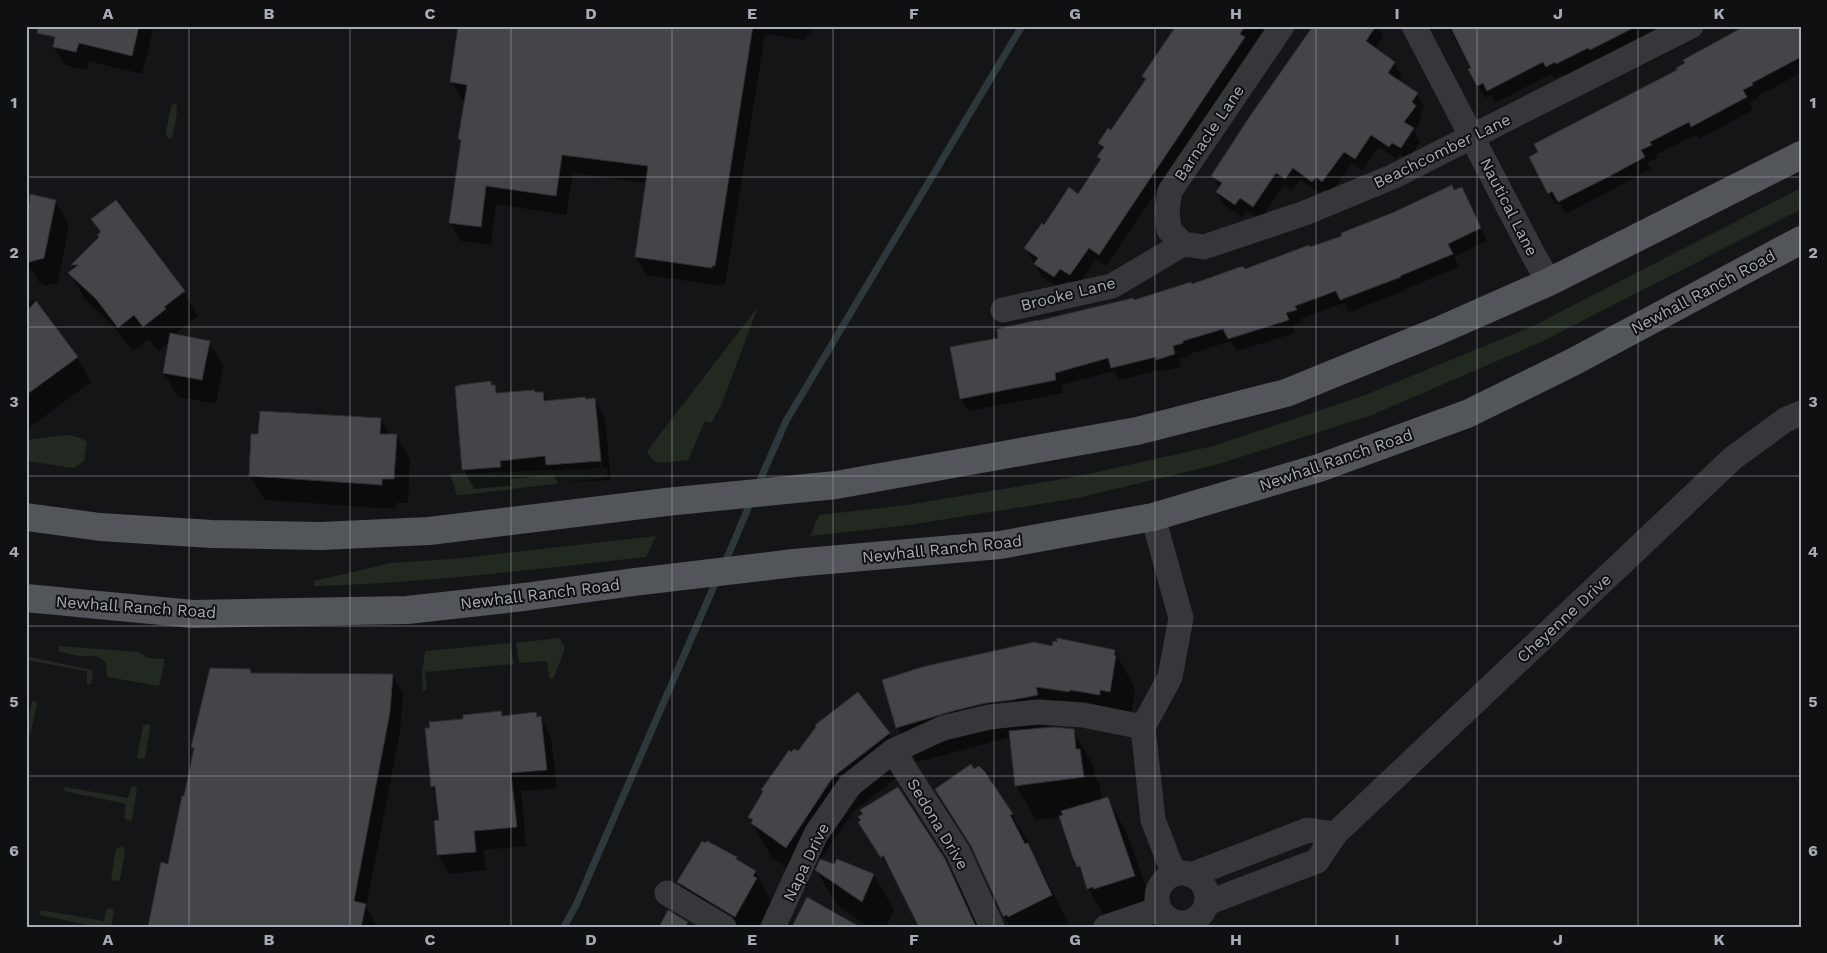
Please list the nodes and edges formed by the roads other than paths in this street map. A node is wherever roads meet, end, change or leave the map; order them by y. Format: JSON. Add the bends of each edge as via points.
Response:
{"nodes":[{"id":1,"x":1282,"y":26,"type":"edge"},
{"id":2,"x":1414,"y":26,"type":"edge"},
{"id":3,"x":1691,"y":26,"type":"edge"},
{"id":4,"x":1473,"y":137,"type":"junction"},
{"id":5,"x":1801,"y":155,"type":"edge"},
{"id":6,"x":1801,"y":240,"type":"edge"},
{"id":7,"x":1183,"y":244,"type":"junction"},
{"id":8,"x":1550,"y":282,"type":"junction"},
{"id":9,"x":1003,"y":310,"type":"dead end"},
{"id":10,"x":1801,"y":413,"type":"edge"},
{"id":11,"x":26,"y":516,"type":"edge"},
{"id":12,"x":1153,"y":517,"type":"junction"},
{"id":13,"x":26,"y":598,"type":"edge"},
{"id":14,"x":1143,"y":727,"type":"junction"},
{"id":15,"x":893,"y":751,"type":"junction"},
{"id":16,"x":1335,"y":834,"type":"junction"},
{"id":17,"x":1183,"y":874,"type":"junction"},
{"id":18,"x":667,"y":893,"type":"dead end"},
{"id":19,"x":1207,"y":903,"type":"junction"},
{"id":20,"x":1159,"y":910,"type":"junction"},
{"id":21,"x":724,"y":927,"type":"edge"},
{"id":22,"x":773,"y":927,"type":"edge"},
{"id":23,"x":992,"y":927,"type":"edge"},
{"id":24,"x":1106,"y":927,"type":"edge"}],
"edges":[{"from":1,"to":7,"type":"street","name":"Barnacle Lane","via":[[1170,191],[1168,230]]},
{"from":2,"to":4,"type":"street","name":"Nautical Lane"},
{"from":3,"to":4,"type":"street","name":"Beachcomber Lane"},
{"from":4,"to":7,"type":"street","name":"Beachcomber Lane","via":[[1392,177],[1305,213],[1204,247]]},
{"from":4,"to":8,"type":"street","name":"Nautical Lane"},
{"from":5,"to":8,"type":"main road"},
{"from":6,"to":12,"type":"main road","name":"Newhall Ranch Road","via":[[1573,362],[1466,414],[1319,468]]},
{"from":7,"to":9,"type":"street","name":"Brooke Lane","via":[[1112,286]]},
{"from":8,"to":11,"type":"main road","via":[[1286,393],[1137,431],[836,485],[430,531],[321,536],[100,527]]},
{"from":10,"to":16,"type":"street","name":"Cheyenne Drive","via":[[1785,420],[1733,458]]},
{"from":12,"to":13,"type":"main road","name":"Newhall Ranch Road","via":[[1000,544],[794,563],[524,598],[397,610],[193,614]]},
{"from":12,"to":14,"type":"street","via":[[1181,618],[1170,677]]},
{"from":14,"to":15,"type":"street","name":"Napa Drive","via":[[1083,715],[1038,712],[990,717],[943,728]]},
{"from":14,"to":17,"type":"street","via":[[1153,820]]},
{"from":15,"to":22,"type":"street","name":"Napa Drive","via":[[850,784],[816,834]]},
{"from":15,"to":23,"type":"street","name":"Sedona Drive","via":[[958,852]]},
{"from":16,"to":17,"type":"street","via":[[1308,830]]},
{"from":16,"to":19,"type":"street","name":"Cheyenne Drive","via":[[1317,861]]},
{"from":17,"to":19,"type":"street","via":[[1199,879],[1207,894]]},
{"from":17,"to":20,"type":"street","via":[[1166,878],[1160,884],[1156,901]]},
{"from":18,"to":21,"type":"street"},
{"from":19,"to":20,"type":"street","via":[[1199,917],[1185,923],[1170,921]]},
{"from":20,"to":24,"type":"street"}]}
